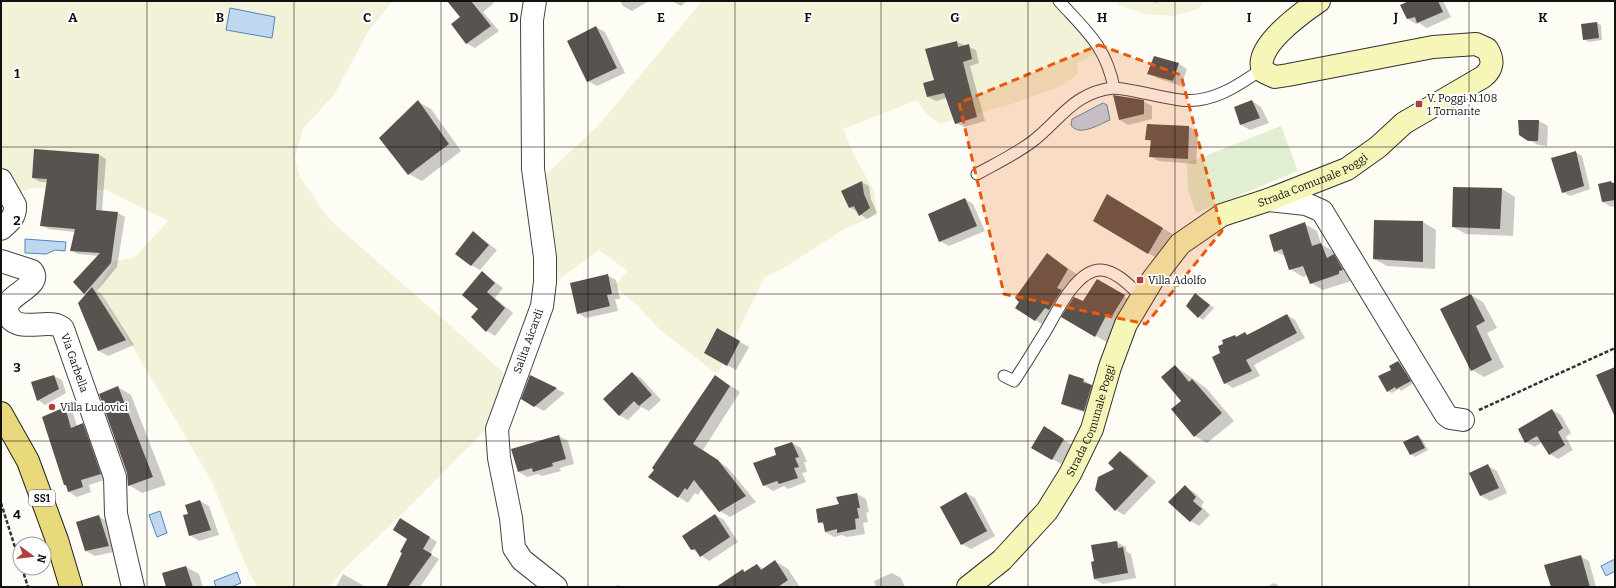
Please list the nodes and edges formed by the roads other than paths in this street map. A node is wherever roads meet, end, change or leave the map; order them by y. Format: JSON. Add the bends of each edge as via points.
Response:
{"nodes":[{"id":1,"x":535,"y":1,"type":"edge"},
{"id":2,"x":1059,"y":1,"type":"edge"},
{"id":3,"x":1319,"y":1,"type":"edge"},
{"id":4,"x":1262,"y":69,"type":"junction"},
{"id":5,"x":1114,"y":88,"type":"junction"},
{"id":6,"x":977,"y":174,"type":"dead end"},
{"id":7,"x":1,"y":180,"type":"edge"},
{"id":8,"x":1268,"y":200,"type":"junction"},
{"id":9,"x":1,"y":229,"type":"edge"},
{"id":10,"x":1,"y":261,"type":"edge"},
{"id":11,"x":1142,"y":297,"type":"junction"},
{"id":12,"x":1004,"y":376,"type":"dead end"},
{"id":13,"x":1,"y":413,"type":"edge"},
{"id":14,"x":1463,"y":420,"type":"road end"},
{"id":15,"x":71,"y":587,"type":"edge"},
{"id":16,"x":133,"y":587,"type":"edge"},
{"id":17,"x":556,"y":587,"type":"edge"},
{"id":18,"x":968,"y":587,"type":"edge"}],
"edges":[{"from":1,"to":17,"type":"street","name":"Salita Aicardi","via":[[532,20],[533,169],[545,257],[542,306],[497,429],[499,458],[514,548],[522,560]]},
{"from":2,"to":5,"type":"lane","via":[[1101,49],[1107,60]]},
{"from":3,"to":4,"type":"main road","via":[[1278,35],[1261,59]]},
{"from":4,"to":5,"type":"lane","via":[[1222,94],[1201,99],[1182,100]]},
{"from":4,"to":8,"type":"main road","name":"Strada Comunale Poggi","via":[[1269,75],[1288,75],[1433,47],[1470,44],[1487,49],[1492,60],[1492,66],[1483,77],[1404,123],[1378,147],[1347,169]]},
{"from":5,"to":6,"type":"lane","via":[[1086,96],[1069,106],[1032,142]]},
{"from":7,"to":9,"type":"street","via":[[15,205],[15,210],[12,218]]},
{"from":8,"to":11,"type":"main road","name":"Strada Comunale Poggi","via":[[1222,215],[1180,244],[1152,279]]},
{"from":8,"to":14,"type":"street","via":[[1306,204],[1322,211],[1446,415]]},
{"from":10,"to":16,"type":"street","name":"Via Garbella","via":[[32,270],[34,276],[26,288],[10,300],[7,310],[9,316],[23,324],[55,324],[63,329],[115,477],[116,514]]},
{"from":11,"to":12,"type":"lane","via":[[1113,274],[1100,270],[1093,271],[1077,283],[1056,309],[1014,381]]},
{"from":11,"to":18,"type":"main road","name":"Strada Comunale Poggi","via":[[1117,344],[1092,429],[1070,474],[1047,511],[1029,533],[1002,560]]},
{"from":13,"to":15,"type":"main road","number":"SS1","via":[[28,461]]}]}
